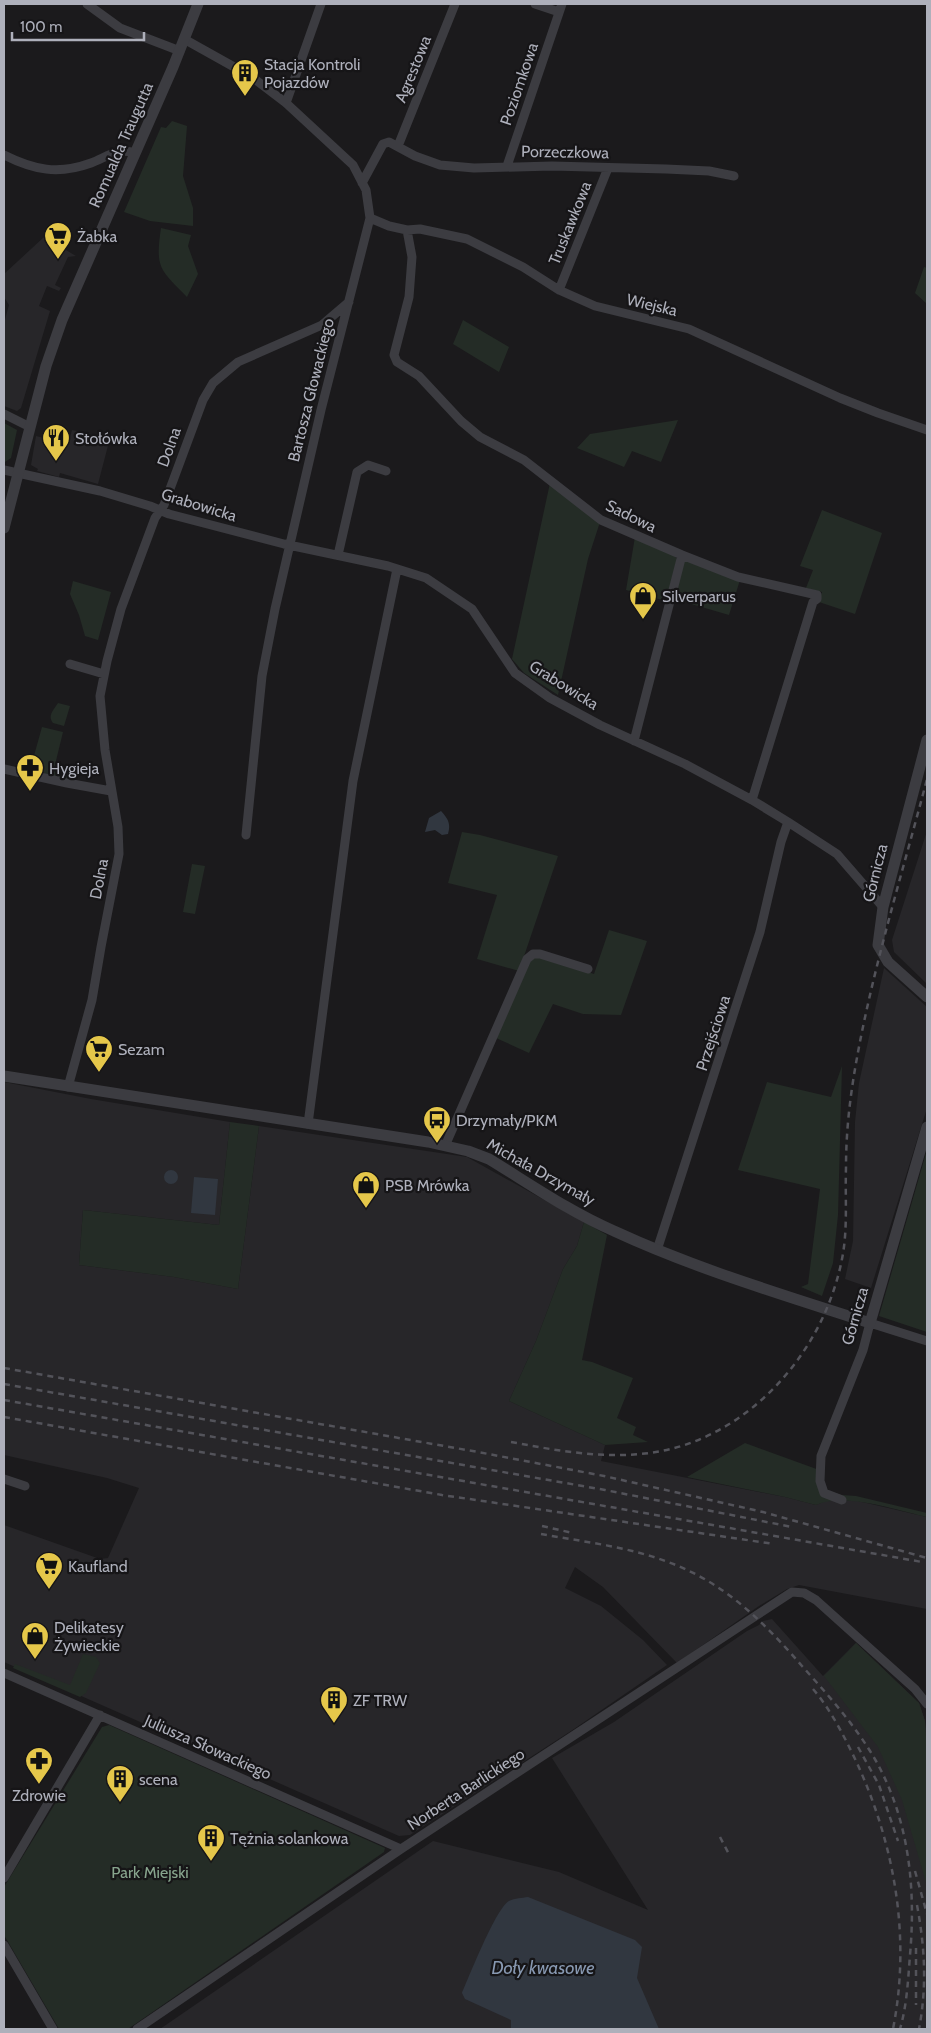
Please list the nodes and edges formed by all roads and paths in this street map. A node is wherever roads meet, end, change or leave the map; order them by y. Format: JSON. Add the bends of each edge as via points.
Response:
{"nodes":[{"id":1,"x":88,"y":4,"type":"edge"},
{"id":2,"x":198,"y":4,"type":"edge"},
{"id":3,"x":321,"y":4,"type":"edge"},
{"id":4,"x":455,"y":4,"type":"edge"},
{"id":5,"x":536,"y":4,"type":"edge"},
{"id":6,"x":560,"y":8,"type":"edge"},
{"id":7,"x":184,"y":39,"type":"junction"},
{"id":8,"x":180,"y":51,"type":"junction"},
{"id":9,"x":286,"y":102,"type":"junction"},
{"id":10,"x":398,"y":146,"type":"junction"},
{"id":11,"x":135,"y":153,"type":"junction"},
{"id":12,"x":4,"y":155,"type":"edge"},
{"id":13,"x":507,"y":166,"type":"junction"},
{"id":14,"x":608,"y":168,"type":"junction"},
{"id":15,"x":734,"y":176,"type":"dead end"},
{"id":16,"x":362,"y":183,"type":"junction"},
{"id":17,"x":370,"y":218,"type":"junction"},
{"id":18,"x":407,"y":230,"type":"junction"},
{"id":19,"x":559,"y":290,"type":"junction"},
{"id":20,"x":349,"y":302,"type":"junction"},
{"id":21,"x":4,"y":414,"type":"edge"},
{"id":22,"x":30,"y":427,"type":"junction"},
{"id":23,"x":927,"y":430,"type":"edge"},
{"id":24,"x":4,"y":470,"type":"edge"},
{"id":25,"x":386,"y":471,"type":"dead end"},
{"id":26,"x":18,"y":472,"type":"junction"},
{"id":27,"x":160,"y":511,"type":"junction"},
{"id":28,"x":4,"y":528,"type":"edge"},
{"id":29,"x":290,"y":545,"type":"junction"},
{"id":30,"x":338,"y":555,"type":"junction"},
{"id":31,"x":682,"y":555,"type":"junction"},
{"id":32,"x":397,"y":568,"type":"junction"},
{"id":33,"x":70,"y":664,"type":"dead end"},
{"id":34,"x":104,"y":674,"type":"junction"},
{"id":35,"x":927,"y":740,"type":"edge"},
{"id":36,"x":634,"y":741,"type":"junction"},
{"id":37,"x":4,"y":769,"type":"edge"},
{"id":38,"x":111,"y":791,"type":"junction"},
{"id":39,"x":752,"y":800,"type":"junction"},
{"id":40,"x":788,"y":822,"type":"junction"},
{"id":41,"x":246,"y":834,"type":"dead end"},
{"id":42,"x":883,"y":908,"type":"junction"},
{"id":43,"x":588,"y":969,"type":"dead end"},
{"id":44,"x":927,"y":997,"type":"edge"},
{"id":45,"x":4,"y":1076,"type":"edge"},
{"id":46,"x":68,"y":1087,"type":"junction"},
{"id":47,"x":308,"y":1124,"type":"junction"},
{"id":48,"x":927,"y":1127,"type":"edge"},
{"id":49,"x":445,"y":1146,"type":"junction"},
{"id":50,"x":657,"y":1250,"type":"junction"},
{"id":51,"x":870,"y":1323,"type":"junction"},
{"id":52,"x":927,"y":1341,"type":"edge"},
{"id":53,"x":4,"y":1480,"type":"edge"},
{"id":54,"x":25,"y":1486,"type":"dead end"},
{"id":55,"x":842,"y":1500,"type":"dead end"},
{"id":56,"x":4,"y":1673,"type":"edge"},
{"id":57,"x":927,"y":1704,"type":"edge"},
{"id":58,"x":100,"y":1715,"type":"junction"},
{"id":59,"x":401,"y":1849,"type":"junction"},
{"id":60,"x":4,"y":1878,"type":"edge"},
{"id":61,"x":4,"y":1945,"type":"edge"},
{"id":62,"x":53,"y":2029,"type":"edge"},
{"id":63,"x":137,"y":2029,"type":"edge"}],
"edges":[{"from":1,"to":8,"type":"street","via":[[120,28]]},
{"from":2,"to":7,"type":"street","name":"Romualda Traugutta"},
{"from":3,"to":9,"type":"street"},
{"from":4,"to":10,"type":"street","name":"Agrestowa"},
{"from":5,"to":6,"type":"street"},
{"from":6,"to":13,"type":"street","name":"Poziomkowa"},
{"from":7,"to":8,"type":"street","name":"Romualda Traugutta"},
{"from":7,"to":9,"type":"street","name":"Bartosza Głowackiego","via":[[252,77]]},
{"from":8,"to":11,"type":"street","name":"Romualda Traugutta"},
{"from":9,"to":16,"type":"street","name":"Bartosza Głowackiego","via":[[353,165]]},
{"from":10,"to":13,"type":"street","name":"Porzeczkowa","via":[[440,166]]},
{"from":10,"to":16,"type":"street","via":[[389,142],[383,144]]},
{"from":11,"to":12,"type":"street","via":[[117,151],[89,164],[62,170],[33,168]]},
{"from":11,"to":22,"type":"street","name":"Romualda Traugutta","via":[[62,320]]},
{"from":13,"to":14,"type":"street","name":"Porzeczkowa"},
{"from":14,"to":15,"type":"street","name":"Porzeczkowa","via":[[709,171]]},
{"from":14,"to":19,"type":"street","name":"Truskawkowa"},
{"from":16,"to":17,"type":"street","name":"Bartosza Głowackiego"},
{"from":17,"to":18,"type":"street","name":"Wiejska"},
{"from":17,"to":20,"type":"street","name":"Bartosza Głowackiego"},
{"from":18,"to":19,"type":"street","name":"Wiejska","via":[[420,229],[467,239],[523,267]]},
{"from":18,"to":31,"type":"street","name":"Sadowa","via":[[412,257],[404,320],[394,346],[397,362],[419,376],[461,422],[524,460],[601,520]]},
{"from":19,"to":23,"type":"street","name":"Wiejska","via":[[595,306],[689,329],[840,398]]},
{"from":20,"to":27,"type":"street","name":"Dolna","via":[[322,325],[238,362],[213,383],[203,400]]},
{"from":20,"to":29,"type":"street","name":"Bartosza Głowackiego"},
{"from":21,"to":22,"type":"street"},
{"from":22,"to":26,"type":"street","name":"Romualda Traugutta"},
{"from":24,"to":26,"type":"street","name":"Grabowicka"},
{"from":25,"to":30,"type":"street","via":[[368,466],[357,472]]},
{"from":26,"to":27,"type":"street","name":"Grabowicka","via":[[100,491]]},
{"from":26,"to":28,"type":"street","name":"Romualda Traugutta"},
{"from":27,"to":29,"type":"street","name":"Grabowicka"},
{"from":27,"to":34,"type":"street","name":"Dolna","via":[[121,609]]},
{"from":29,"to":30,"type":"street","name":"Grabowicka"},
{"from":29,"to":41,"type":"street","name":"Bartosza Głowackiego","via":[[262,676]]},
{"from":30,"to":32,"type":"street","name":"Grabowicka"},
{"from":31,"to":36,"type":"street"},
{"from":31,"to":39,"type":"street","name":"Sadowa","via":[[738,577],[818,597],[813,602]]},
{"from":32,"to":36,"type":"street","name":"Grabowicka","via":[[426,578],[472,609],[515,672],[550,698]]},
{"from":32,"to":47,"type":"street","via":[[353,781]]},
{"from":33,"to":34,"type":"street"},
{"from":34,"to":38,"type":"street","name":"Dolna","via":[[100,712]]},
{"from":35,"to":42,"type":"street","name":"Górnicza"},
{"from":36,"to":39,"type":"street","name":"Grabowicka"},
{"from":37,"to":38,"type":"street"},
{"from":38,"to":46,"type":"street","name":"Dolna","via":[[120,854],[92,1000]]},
{"from":39,"to":40,"type":"street","name":"Grabowicka"},
{"from":40,"to":42,"type":"street","name":"Grabowicka","via":[[837,854]]},
{"from":40,"to":50,"type":"street","name":"Przejściowa","via":[[760,932]]},
{"from":42,"to":44,"type":"street","name":"Górnicza","via":[[878,945],[888,962]]},
{"from":43,"to":49,"type":"street","via":[[540,954],[533,954],[527,959]]},
{"from":45,"to":46,"type":"street","name":"Michała Drzymały"},
{"from":46,"to":47,"type":"street","name":"Michała Drzymały"},
{"from":47,"to":49,"type":"street","name":"Michała Drzymały"},
{"from":48,"to":51,"type":"street","name":"Górnicza"},
{"from":49,"to":50,"type":"street","name":"Michała Drzymały","via":[[489,1159],[612,1230]]},
{"from":50,"to":51,"type":"street","name":"Michała Drzymały"},
{"from":51,"to":52,"type":"street","name":"Michała Drzymały"},
{"from":51,"to":55,"type":"street","name":"Górnicza","via":[[821,1456],[820,1481],[824,1493]]},
{"from":53,"to":54,"type":"street"},
{"from":56,"to":58,"type":"street","name":"Juliusza Słowackiego"},
{"from":57,"to":59,"type":"street","name":"Norberta Barlickiego","via":[[907,1681],[816,1600],[799,1591],[789,1594]]},
{"from":58,"to":59,"type":"street","name":"Juliusza Słowackiego"},
{"from":58,"to":60,"type":"street"},
{"from":59,"to":63,"type":"street","name":"Norberta Barlickiego"},
{"from":61,"to":62,"type":"street"}]}
